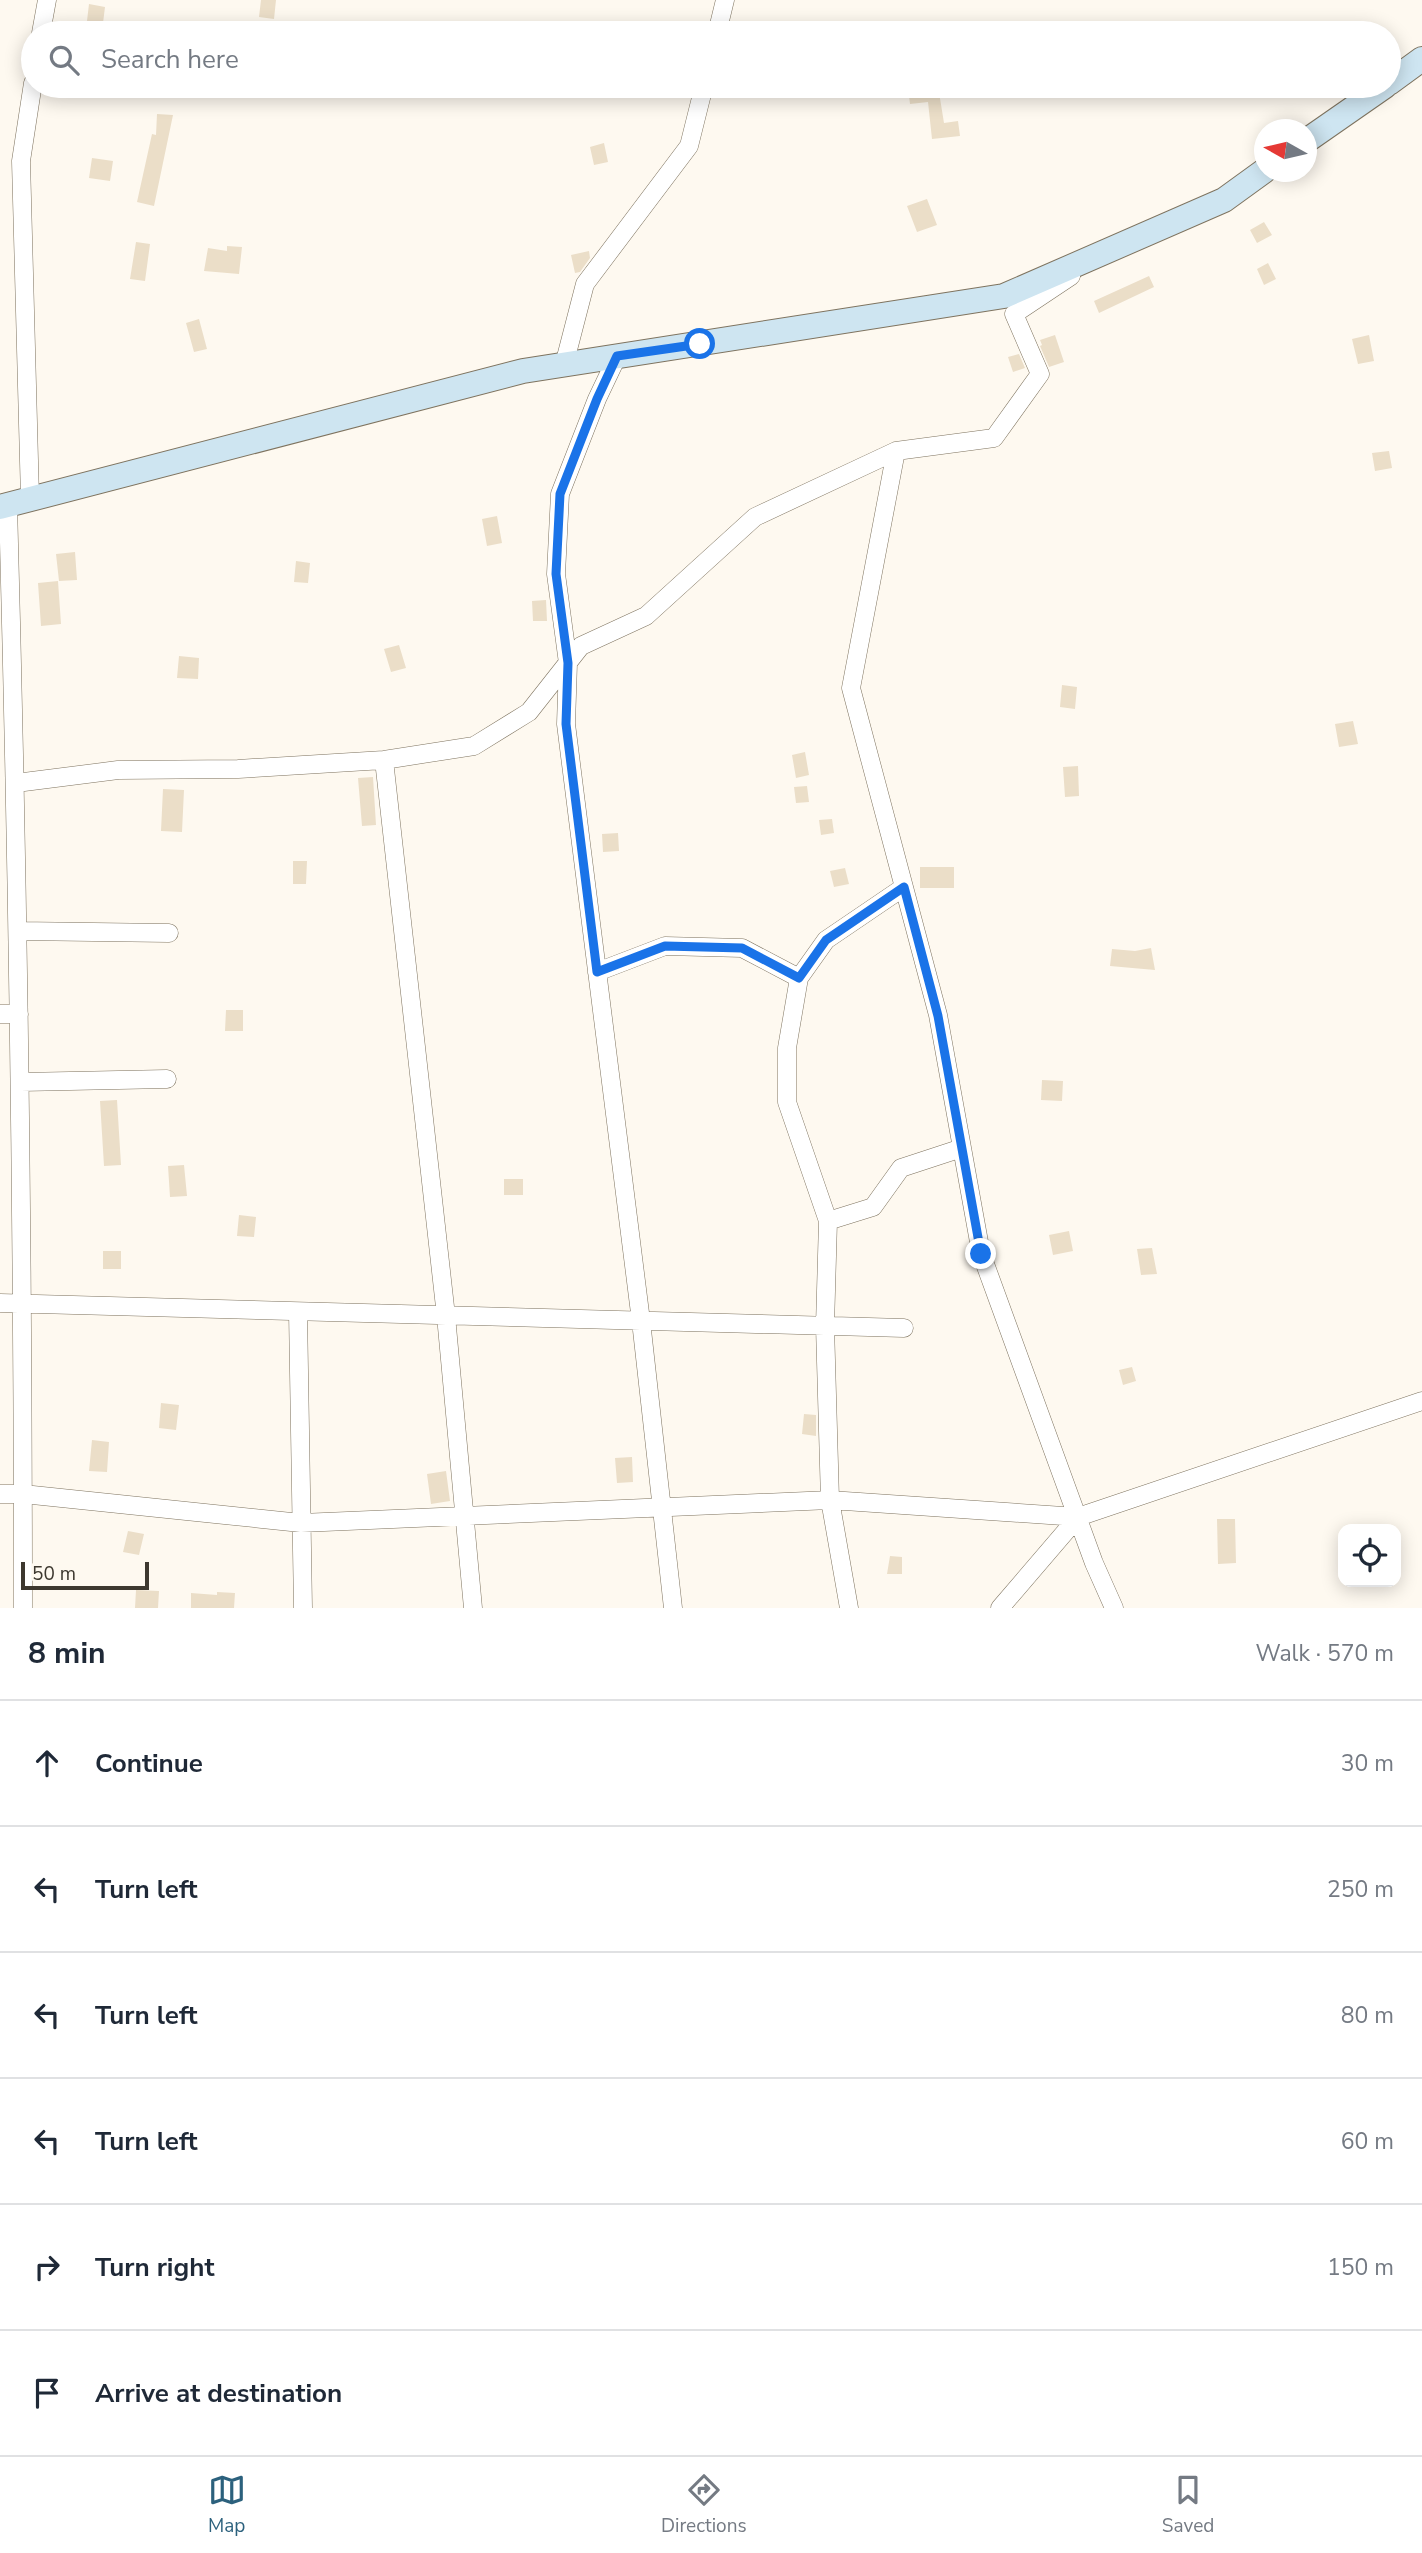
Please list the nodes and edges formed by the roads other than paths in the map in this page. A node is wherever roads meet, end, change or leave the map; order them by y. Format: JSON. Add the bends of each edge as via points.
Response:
{"nodes":[{"id":1,"x":47,"y":0,"type":"edge"},
{"id":2,"x":725,"y":0,"type":"edge"},
{"id":3,"x":43,"y":21,"type":"edge"},
{"id":4,"x":720,"y":21,"type":"edge"},
{"id":5,"x":1422,"y":59,"type":"edge"},
{"id":6,"x":1401,"y":74,"type":"edge"},
{"id":7,"x":31,"y":98,"type":"edge"},
{"id":8,"x":701,"y":98,"type":"edge"},
{"id":9,"x":1367,"y":98,"type":"edge"},
{"id":10,"x":1317,"y":134,"type":"edge"},
{"id":11,"x":1254,"y":179,"type":"edge"},
{"id":12,"x":1108,"y":250,"type":"junction"},
{"id":13,"x":617,"y":356,"type":"junction"},
{"id":14,"x":564,"y":365,"type":"junction"},
{"id":15,"x":896,"y":451,"type":"junction"},
{"id":16,"x":13,"y":503,"type":"edge"},
{"id":17,"x":568,"y":663,"type":"junction"},
{"id":18,"x":384,"y":760,"type":"junction"},
{"id":19,"x":16,"y":783,"type":"junction"},
{"id":20,"x":8,"y":811,"type":"edge"},
{"id":21,"x":904,"y":887,"type":"junction"},
{"id":22,"x":18,"y":931,"type":"junction"},
{"id":23,"x":169,"y":933,"type":"dead end"},
{"id":24,"x":597,"y":972,"type":"junction"},
{"id":25,"x":799,"y":978,"type":"junction"},
{"id":26,"x":0,"y":1014,"type":"edge"},
{"id":27,"x":19,"y":1014,"type":"junction"},
{"id":28,"x":167,"y":1079,"type":"dead end"},
{"id":29,"x":21,"y":1082,"type":"junction"},
{"id":30,"x":962,"y":1148,"type":"junction"},
{"id":31,"x":828,"y":1221,"type":"junction"},
{"id":32,"x":0,"y":1303,"type":"edge"},
{"id":33,"x":23,"y":1304,"type":"junction"},
{"id":34,"x":298,"y":1312,"type":"junction"},
{"id":35,"x":446,"y":1316,"type":"junction"},
{"id":36,"x":641,"y":1321,"type":"junction"},
{"id":37,"x":825,"y":1326,"type":"junction"},
{"id":38,"x":904,"y":1328,"type":"dead end"},
{"id":39,"x":1422,"y":1401,"type":"edge"},
{"id":40,"x":0,"y":1494,"type":"edge"},
{"id":41,"x":23,"y":1494,"type":"junction"},
{"id":42,"x":830,"y":1500,"type":"junction"},
{"id":43,"x":662,"y":1506,"type":"junction"},
{"id":44,"x":464,"y":1515,"type":"junction"},
{"id":45,"x":1077,"y":1517,"type":"junction"},
{"id":46,"x":301,"y":1523,"type":"junction"},
{"id":47,"x":23,"y":1608,"type":"edge"},
{"id":48,"x":303,"y":1608,"type":"edge"},
{"id":49,"x":473,"y":1608,"type":"edge"},
{"id":50,"x":673,"y":1608,"type":"edge"},
{"id":51,"x":849,"y":1608,"type":"edge"},
{"id":52,"x":1000,"y":1608,"type":"edge"},
{"id":53,"x":1114,"y":1608,"type":"edge"}],
"edges":[{"from":1,"to":3,"type":"street"},
{"from":2,"to":4,"type":"street"},
{"from":5,"to":6,"type":"street"},
{"from":7,"to":16,"type":"street","via":[[21,161]]},
{"from":8,"to":14,"type":"street","via":[[689,146],[585,284]]},
{"from":9,"to":10,"type":"street"},
{"from":11,"to":12,"type":"street","via":[[1224,200]]},
{"from":12,"to":13,"type":"street","via":[[1004,296]]},
{"from":12,"to":15,"type":"street","via":[[1014,314],[1040,374],[994,438]]},
{"from":13,"to":14,"type":"street"},
{"from":13,"to":17,"type":"street","via":[[560,494],[556,574]]},
{"from":14,"to":16,"type":"street","via":[[523,371]]},
{"from":15,"to":17,"type":"street","via":[[755,517],[646,616],[581,646]]},
{"from":15,"to":21,"type":"street","via":[[851,688]]},
{"from":16,"to":19,"type":"street"},
{"from":17,"to":18,"type":"street","via":[[529,712],[474,746]]},
{"from":17,"to":24,"type":"street","via":[[566,724]]},
{"from":18,"to":19,"type":"street","via":[[238,769],[118,770]]},
{"from":18,"to":35,"type":"street"},
{"from":19,"to":20,"type":"street"},
{"from":20,"to":22,"type":"street"},
{"from":21,"to":25,"type":"street","via":[[826,940]]},
{"from":21,"to":30,"type":"street","via":[[938,1016]]},
{"from":22,"to":23,"type":"street"},
{"from":22,"to":27,"type":"street"},
{"from":24,"to":25,"type":"street","via":[[665,946],[742,948]]},
{"from":24,"to":36,"type":"street"},
{"from":25,"to":31,"type":"street","via":[[787,1048],[787,1102]]},
{"from":26,"to":27,"type":"street"},
{"from":27,"to":29,"type":"street"},
{"from":28,"to":29,"type":"street"},
{"from":29,"to":33,"type":"street"},
{"from":30,"to":31,"type":"street","via":[[901,1168],[873,1207]]},
{"from":30,"to":45,"type":"street","via":[[981,1254]]},
{"from":31,"to":37,"type":"street"},
{"from":32,"to":33,"type":"street"},
{"from":33,"to":34,"type":"street"},
{"from":33,"to":41,"type":"street"},
{"from":34,"to":35,"type":"street"},
{"from":34,"to":46,"type":"street"},
{"from":35,"to":36,"type":"street"},
{"from":35,"to":44,"type":"street"},
{"from":36,"to":37,"type":"street"},
{"from":36,"to":43,"type":"street"},
{"from":37,"to":38,"type":"street"},
{"from":37,"to":42,"type":"street"},
{"from":39,"to":45,"type":"street"},
{"from":40,"to":41,"type":"street"},
{"from":41,"to":46,"type":"street"},
{"from":41,"to":47,"type":"street"},
{"from":42,"to":43,"type":"street"},
{"from":42,"to":45,"type":"street"},
{"from":42,"to":51,"type":"street"},
{"from":43,"to":44,"type":"street"},
{"from":43,"to":50,"type":"street"},
{"from":44,"to":46,"type":"street"},
{"from":44,"to":49,"type":"street"},
{"from":45,"to":52,"type":"street"},
{"from":45,"to":53,"type":"street"},
{"from":46,"to":48,"type":"street"}]}
